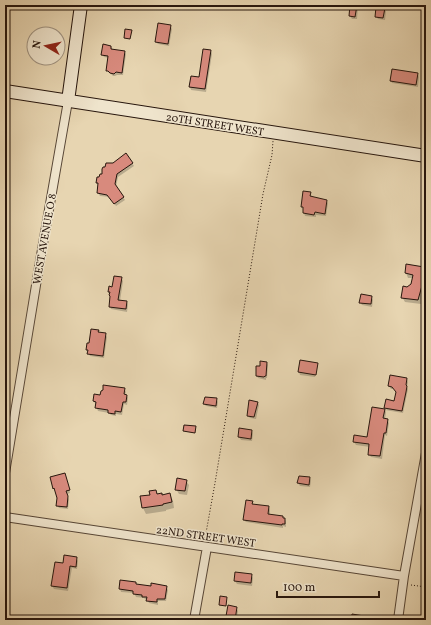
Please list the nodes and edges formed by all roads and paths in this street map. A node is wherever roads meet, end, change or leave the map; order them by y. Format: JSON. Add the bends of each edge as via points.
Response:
{"nodes":[{"id":1,"x":81,"y":5,"type":"edge"},
{"id":2,"x":5,"y":91,"type":"edge"},
{"id":3,"x":68,"y":100,"type":"junction"},
{"id":4,"x":274,"y":133,"type":"junction"},
{"id":5,"x":426,"y":156,"type":"edge"},
{"id":6,"x":426,"y":453,"type":"edge"},
{"id":7,"x":5,"y":473,"type":"edge"},
{"id":8,"x":5,"y":517,"type":"edge"},
{"id":9,"x":203,"y":547,"type":"junction"},
{"id":10,"x":404,"y":576,"type":"junction"},
{"id":11,"x":403,"y":585,"type":"junction"},
{"id":12,"x":426,"y":587,"type":"edge"},
{"id":13,"x":194,"y":620,"type":"edge"},
{"id":14,"x":398,"y":620,"type":"edge"}],
"edges":[{"from":1,"to":3,"type":"main road","name":"WEST AVENUE O 8"},
{"from":2,"to":3,"type":"main road","name":"20TH STREET WEST"},
{"from":3,"to":4,"type":"main road","name":"20TH STREET WEST"},
{"from":3,"to":7,"type":"street","name":"WEST AVENUE O 8"},
{"from":4,"to":5,"type":"main road","name":"20TH STREET WEST"},
{"from":4,"to":9,"type":"path"},
{"from":6,"to":10,"type":"street"},
{"from":8,"to":9,"type":"street","name":"22ND STREET WEST"},
{"from":9,"to":10,"type":"street","name":"22ND STREET WEST"},
{"from":9,"to":13,"type":"street"},
{"from":10,"to":11,"type":"street"},
{"from":11,"to":12,"type":"path"},
{"from":11,"to":14,"type":"street"}]}
